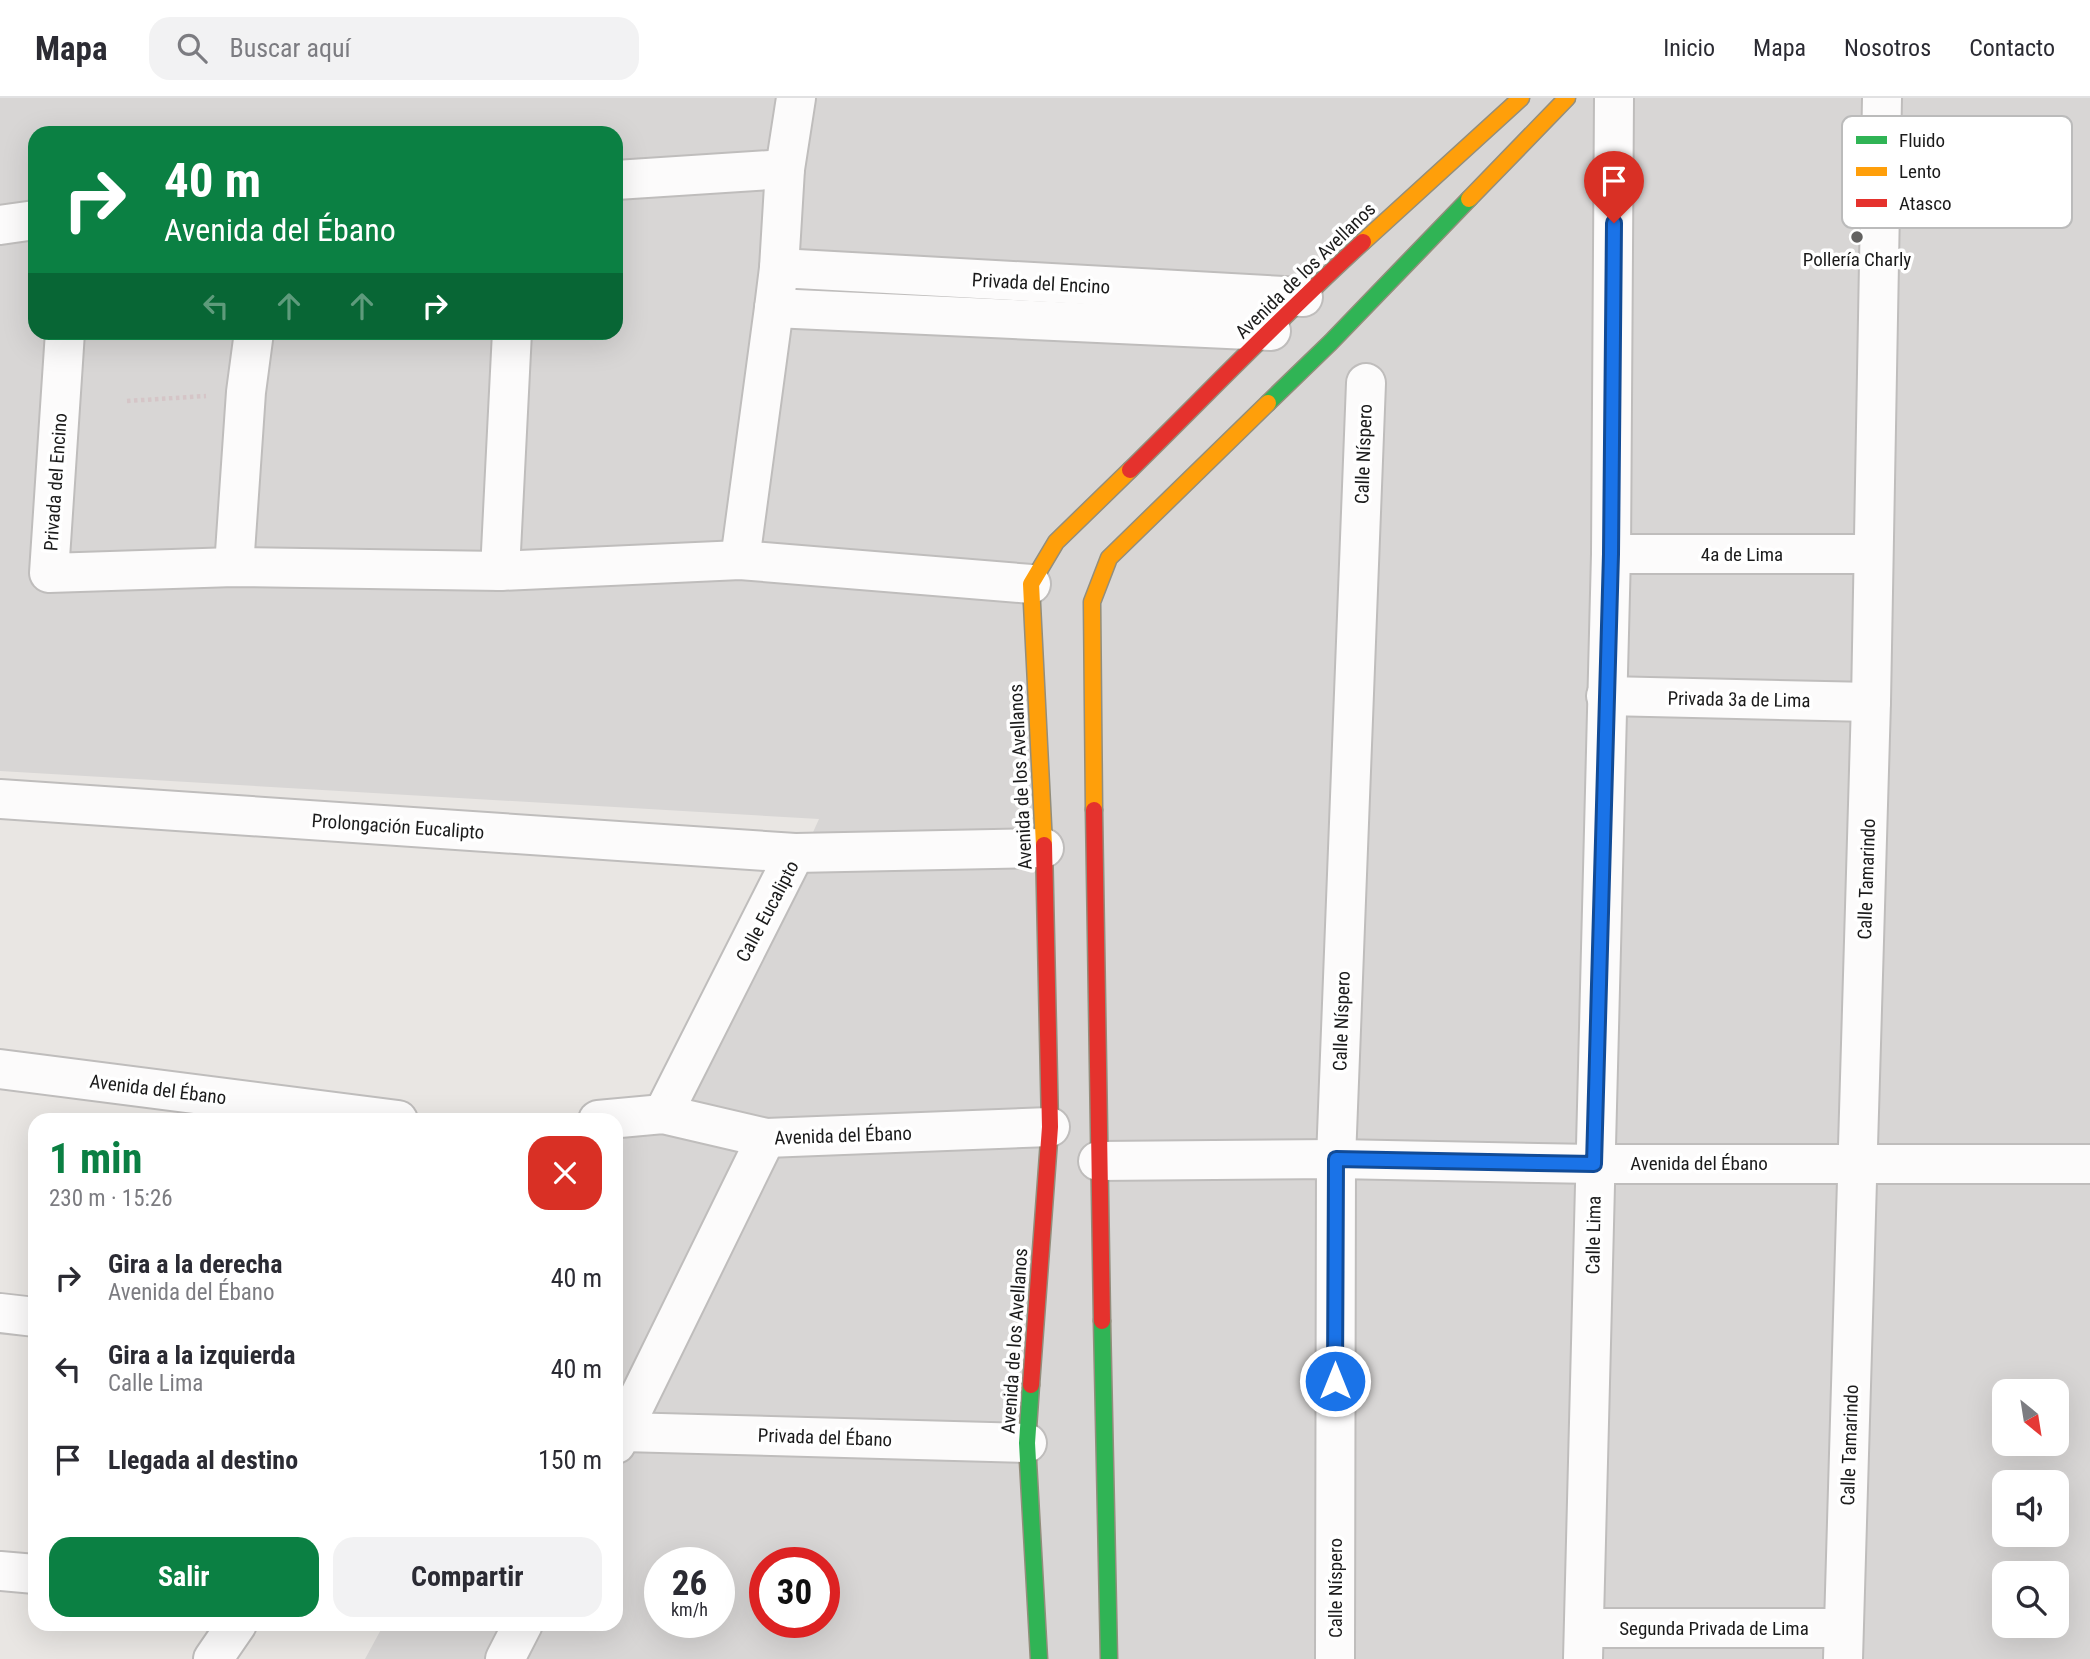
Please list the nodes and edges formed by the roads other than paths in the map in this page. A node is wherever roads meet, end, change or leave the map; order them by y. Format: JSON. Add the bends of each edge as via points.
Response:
{"nodes":[{"id":1,"x":796,"y":98,"type":"edge"},
{"id":2,"x":1521,"y":98,"type":"edge"},
{"id":3,"x":1567,"y":98,"type":"edge"},
{"id":4,"x":1614,"y":98,"type":"edge"},
{"id":5,"x":1882,"y":98,"type":"edge"},
{"id":6,"x":1882,"y":116,"type":"edge"},
{"id":7,"x":785,"y":169,"type":"junction"},
{"id":8,"x":623,"y":180,"type":"edge"},
{"id":9,"x":28,"y":221,"type":"edge"},
{"id":10,"x":0,"y":225,"type":"edge"},
{"id":11,"x":1879,"y":228,"type":"edge"},
{"id":12,"x":779,"y":268,"type":"junction"},
{"id":13,"x":1303,"y":297,"type":"junction"},
{"id":14,"x":774,"y":308,"type":"junction"},
{"id":15,"x":1271,"y":331,"type":"junction"},
{"id":16,"x":64,"y":340,"type":"edge"},
{"id":17,"x":253,"y":340,"type":"edge"},
{"id":18,"x":512,"y":340,"type":"edge"},
{"id":19,"x":1366,"y":383,"type":"dead end"},
{"id":20,"x":1611,"y":554,"type":"junction"},
{"id":21,"x":1873,"y":554,"type":"junction"},
{"id":22,"x":740,"y":561,"type":"junction"},
{"id":23,"x":234,"y":567,"type":"junction"},
{"id":24,"x":500,"y":572,"type":"junction"},
{"id":25,"x":1031,"y":584,"type":"junction"},
{"id":26,"x":1606,"y":696,"type":"junction"},
{"id":27,"x":1871,"y":702,"type":"junction"},
{"id":28,"x":0,"y":799,"type":"edge"},
{"id":29,"x":1044,"y":848,"type":"junction"},
{"id":30,"x":795,"y":853,"type":"junction"},
{"id":31,"x":0,"y":1069,"type":"edge"},
{"id":32,"x":343,"y":1113,"type":"edge"},
{"id":33,"x":663,"y":1114,"type":"junction"},
{"id":34,"x":623,"y":1118,"type":"edge"},
{"id":35,"x":1050,"y":1127,"type":"junction"},
{"id":36,"x":766,"y":1138,"type":"junction"},
{"id":37,"x":1336,"y":1159,"type":"junction"},
{"id":38,"x":1098,"y":1161,"type":"junction"},
{"id":39,"x":1858,"y":1162,"type":"junction"},
{"id":40,"x":1594,"y":1164,"type":"junction"},
{"id":41,"x":2090,"y":1164,"type":"edge"},
{"id":42,"x":0,"y":1313,"type":"edge"},
{"id":43,"x":28,"y":1316,"type":"edge"},
{"id":44,"x":623,"y":1430,"type":"edge"},
{"id":45,"x":623,"y":1438,"type":"edge"},
{"id":46,"x":1027,"y":1443,"type":"junction"},
{"id":47,"x":0,"y":1571,"type":"edge"},
{"id":48,"x":28,"y":1573,"type":"edge"},
{"id":49,"x":232,"y":1631,"type":"edge"},
{"id":50,"x":519,"y":1631,"type":"edge"},
{"id":51,"x":1843,"y":1643,"type":"edge"},
{"id":52,"x":1584,"y":1644,"type":"edge"},
{"id":53,"x":213,"y":1659,"type":"edge"},
{"id":54,"x":505,"y":1659,"type":"edge"},
{"id":55,"x":1039,"y":1659,"type":"edge"},
{"id":56,"x":1109,"y":1659,"type":"edge"},
{"id":57,"x":1335,"y":1659,"type":"edge"}],
"edges":[{"from":1,"to":7,"type":"street"},
{"from":2,"to":13,"type":"street","name":"Avenida de los Avellanos"},
{"from":3,"to":38,"type":"street","via":[[1331,342],[1109,558],[1092,602]]},
{"from":4,"to":20,"type":"street","name":"Calle Lima"},
{"from":5,"to":6,"type":"street","name":"Calle Tamarindo"},
{"from":7,"to":8,"type":"street"},
{"from":7,"to":12,"type":"street"},
{"from":9,"to":10,"type":"street"},
{"from":11,"to":21,"type":"street","name":"Calle Tamarindo"},
{"from":12,"to":13,"type":"street","name":"Privada del Encino"},
{"from":12,"to":14,"type":"street"},
{"from":13,"to":15,"type":"street","name":"Avenida de los Avellanos"},
{"from":14,"to":15,"type":"street","name":"Privada del Encino"},
{"from":14,"to":22,"type":"street"},
{"from":15,"to":25,"type":"street","name":"Avenida de los Avellanos","via":[[1056,542]]},
{"from":16,"to":23,"type":"street","name":"Privada del Encino","via":[[49,573]]},
{"from":17,"to":23,"type":"street"},
{"from":18,"to":24,"type":"street"},
{"from":19,"to":37,"type":"street","name":"Calle Níspero"},
{"from":20,"to":21,"type":"street","name":"4a de Lima"},
{"from":20,"to":26,"type":"street","name":"Calle Lima"},
{"from":21,"to":27,"type":"street","name":"Calle Tamarindo"},
{"from":22,"to":24,"type":"street","name":"Privada del Encino"},
{"from":22,"to":25,"type":"street","name":"Privada del Encino"},
{"from":23,"to":24,"type":"street","name":"Privada del Encino"},
{"from":25,"to":29,"type":"street","name":"Avenida de los Avellanos"},
{"from":26,"to":27,"type":"street","name":"Privada 3a de Lima"},
{"from":26,"to":40,"type":"street","name":"Calle Lima"},
{"from":27,"to":39,"type":"street","name":"Calle Tamarindo"},
{"from":28,"to":30,"type":"street","name":"Prolongación Eucalipto"},
{"from":29,"to":30,"type":"street","name":"Calle Eucalipto"},
{"from":29,"to":35,"type":"street","name":"Avenida de los Avellanos"},
{"from":30,"to":33,"type":"street","name":"Calle Eucalipto"},
{"from":31,"to":32,"type":"street","name":"Avenida del Ébano"},
{"from":33,"to":34,"type":"street","name":"Avenida del Ébano"},
{"from":33,"to":36,"type":"street","name":"Avenida del Ébano"},
{"from":35,"to":36,"type":"street","name":"Avenida del Ébano"},
{"from":35,"to":46,"type":"street","name":"Avenida de los Avellanos"},
{"from":36,"to":44,"type":"street"},
{"from":37,"to":38,"type":"street","name":"Avenida del Ébano"},
{"from":37,"to":40,"type":"street","name":"Avenida del Ébano"},
{"from":37,"to":57,"type":"street","name":"Calle Níspero"},
{"from":38,"to":56,"type":"street"},
{"from":39,"to":40,"type":"street","name":"Avenida del Ébano"},
{"from":39,"to":41,"type":"street","name":"Avenida del Ébano"},
{"from":39,"to":51,"type":"street","name":"Calle Tamarindo"},
{"from":40,"to":52,"type":"street","name":"Calle Lima"},
{"from":42,"to":43,"type":"street"},
{"from":45,"to":46,"type":"street","name":"Privada del Ébano"},
{"from":46,"to":55,"type":"street","name":"Avenida de los Avellanos"},
{"from":47,"to":48,"type":"street"},
{"from":49,"to":53,"type":"street"},
{"from":50,"to":54,"type":"street"},
{"from":51,"to":52,"type":"street","name":"Segunda Privada de Lima"}]}
